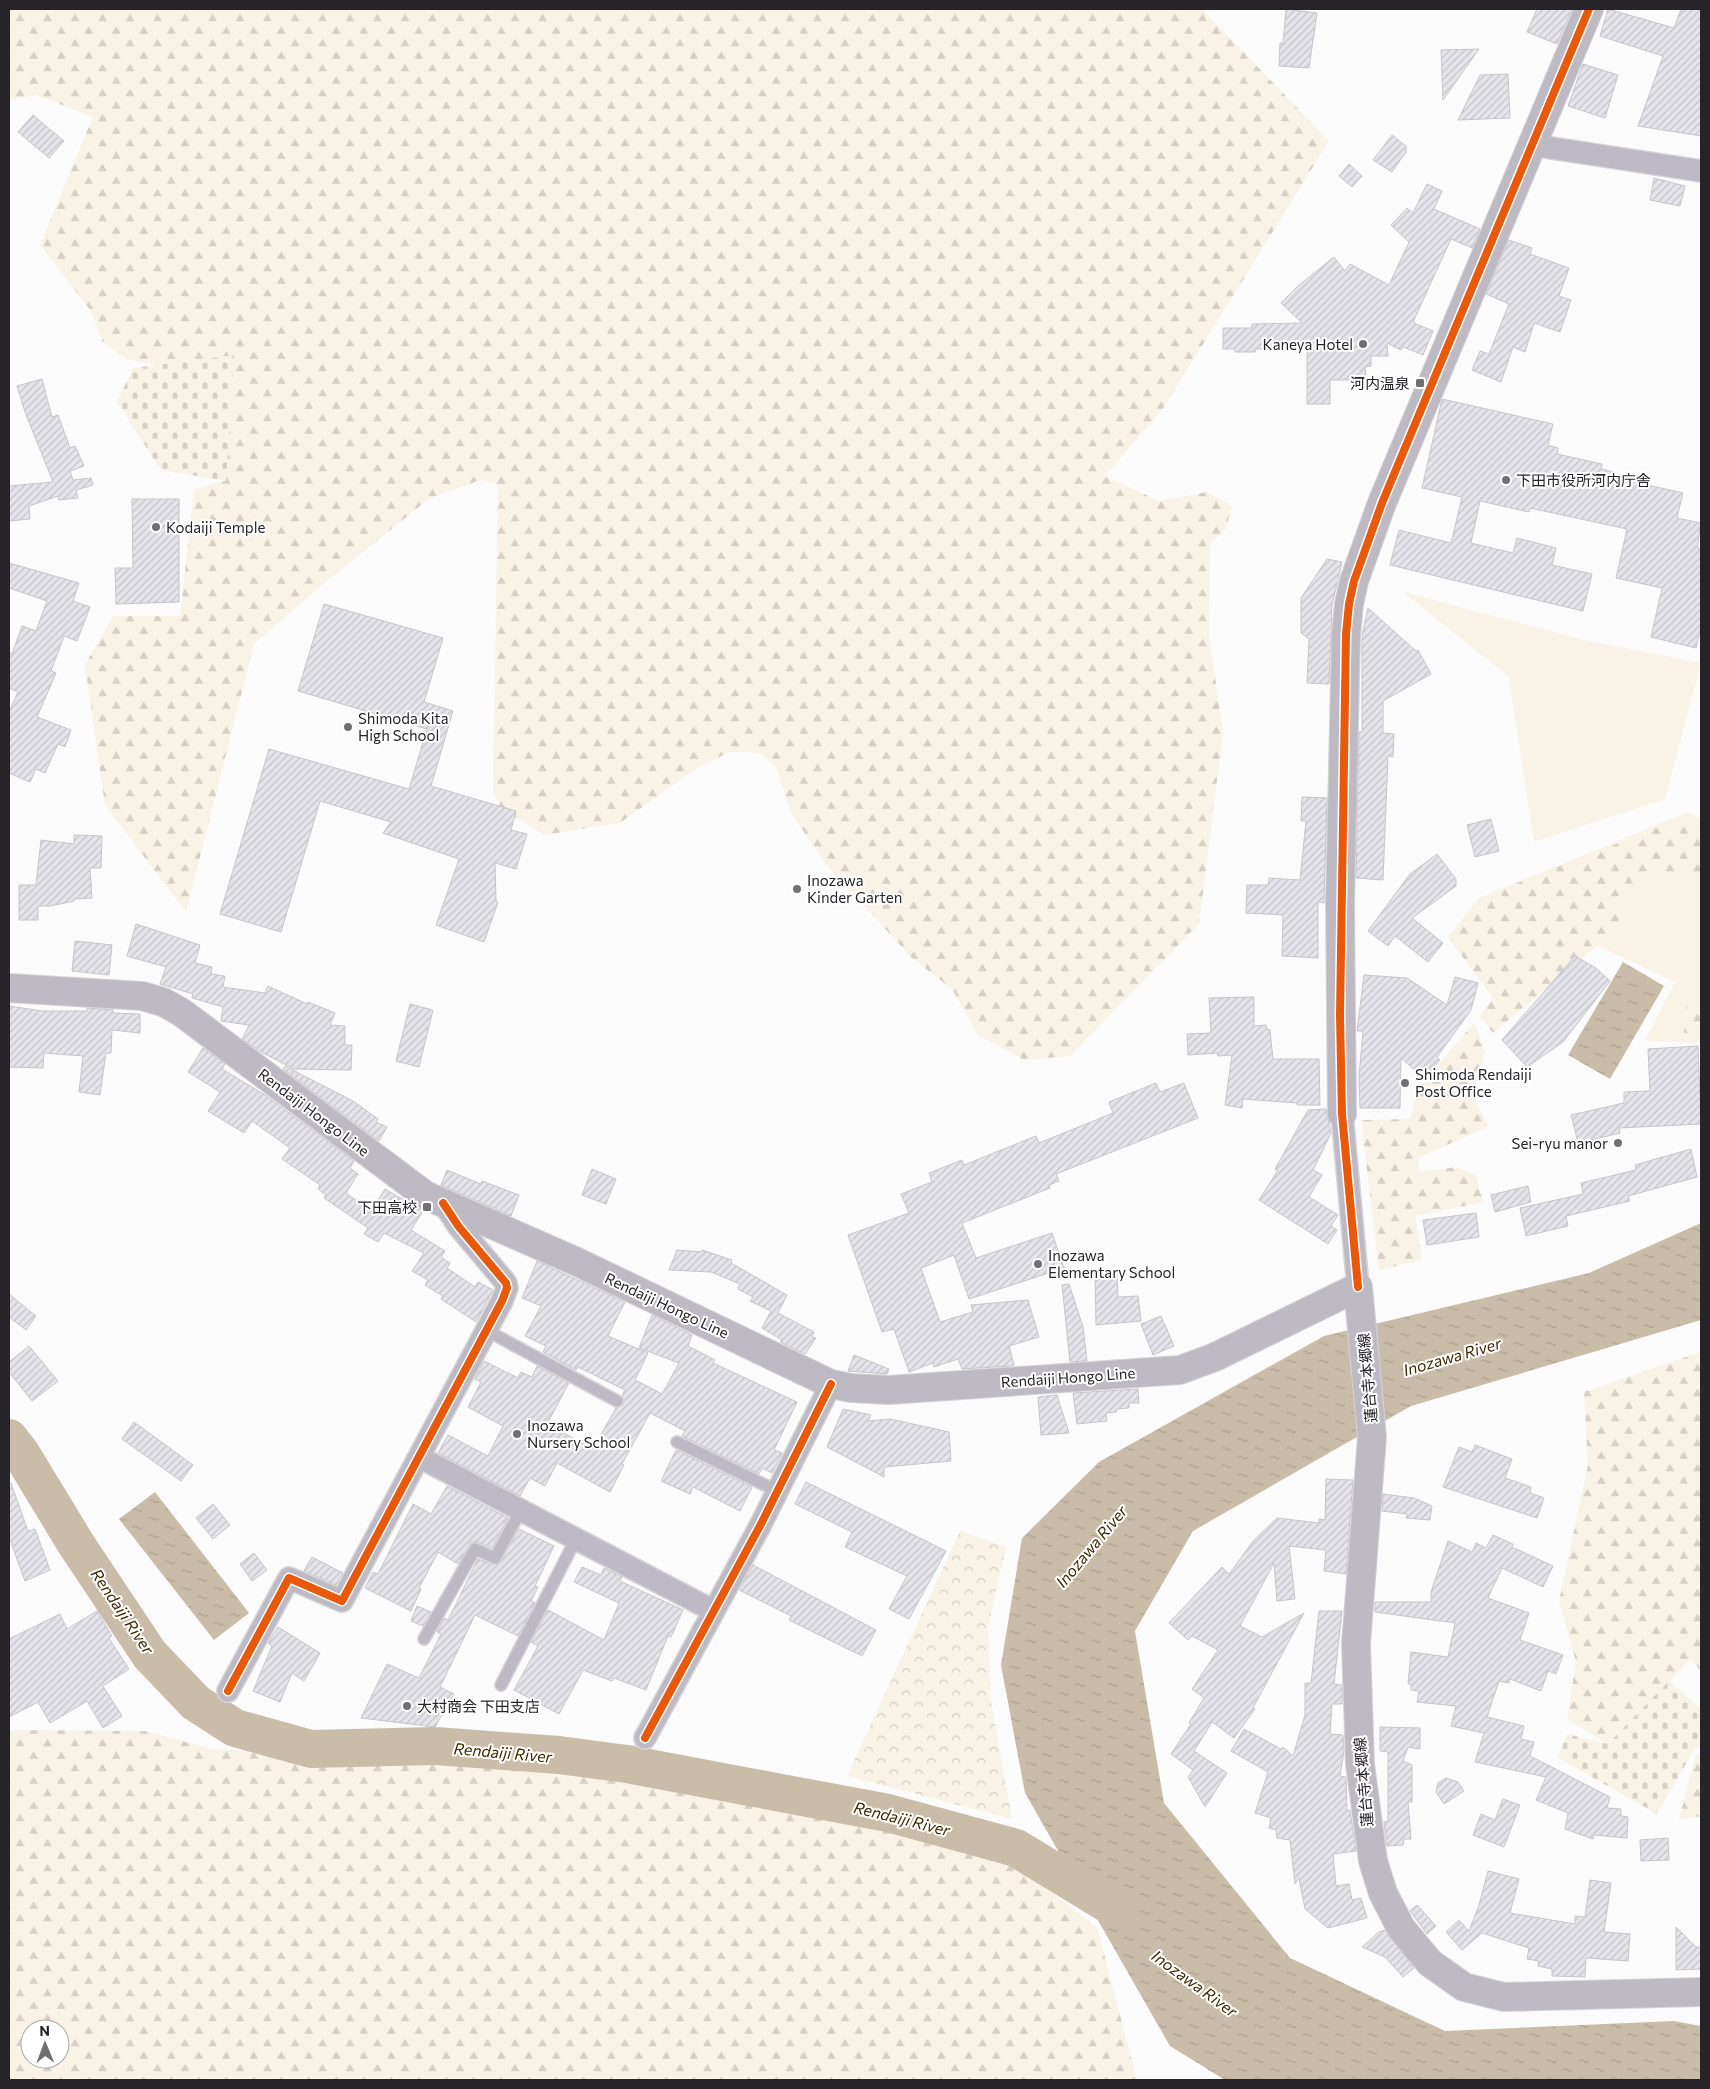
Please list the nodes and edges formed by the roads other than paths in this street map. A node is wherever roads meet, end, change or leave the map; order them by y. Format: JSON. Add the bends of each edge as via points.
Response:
{"nodes":[{"id":1,"x":1590,"y":9,"type":"edge"},
{"id":2,"x":1532,"y":145,"type":"junction"},
{"id":3,"x":1701,"y":171,"type":"edge"},
{"id":4,"x":9,"y":988,"type":"edge"},
{"id":5,"x":1342,"y":1114,"type":"joint"},
{"id":6,"x":443,"y":1203,"type":"junction"},
{"id":7,"x":1359,"y":1296,"type":"junction"},
{"id":8,"x":486,"y":1330,"type":"junction"},
{"id":9,"x":831,"y":1384,"type":"junction"},
{"id":10,"x":617,"y":1401,"type":"dead end"},
{"id":11,"x":677,"y":1442,"type":"dead end"},
{"id":12,"x":419,"y":1457,"type":"junction"},
{"id":13,"x":777,"y":1491,"type":"junction"},
{"id":14,"x":521,"y":1510,"type":"junction"},
{"id":15,"x":576,"y":1539,"type":"junction"},
{"id":16,"x":714,"y":1611,"type":"junction"},
{"id":17,"x":424,"y":1638,"type":"dead end"},
{"id":18,"x":501,"y":1685,"type":"dead end"},
{"id":19,"x":228,"y":1691,"type":"dead end"},
{"id":20,"x":645,"y":1738,"type":"dead end"},
{"id":21,"x":1701,"y":1992,"type":"edge"}],
"edges":[{"from":1,"to":2,"type":"main road"},
{"from":2,"to":3,"type":"street"},
{"from":2,"to":5,"type":"main road","via":[[1382,503],[1360,562],[1349,604],[1341,894]]},
{"from":4,"to":6,"type":"main road","name":"Rendaiji Hongo Line","via":[[142,996],[163,1002],[181,1012],[425,1195]]},
{"from":5,"to":7,"type":"street"},
{"from":6,"to":8,"type":"street","via":[[506,1283]]},
{"from":6,"to":9,"type":"main road","name":"Rendaiji Hongo Line"},
{"from":7,"to":9,"type":"main road","name":"Rendaiji Hongo Line","via":[[1180,1370],[889,1390]]},
{"from":7,"to":21,"type":"main road","name":"蓮台寺本郷線","via":[[1372,1437],[1356,1644],[1360,1764],[1373,1861],[1382,1892],[1401,1928],[1430,1963],[1464,1987],[1504,1998]]},
{"from":8,"to":10,"type":"lane"},
{"from":8,"to":12,"type":"street"},
{"from":9,"to":13,"type":"street"},
{"from":11,"to":13,"type":"lane"},
{"from":12,"to":14,"type":"street"},
{"from":12,"to":19,"type":"street","via":[[342,1601],[289,1578]]},
{"from":13,"to":16,"type":"street"},
{"from":14,"to":15,"type":"street"},
{"from":14,"to":17,"type":"lane","via":[[495,1558],[475,1549]]},
{"from":15,"to":16,"type":"street"},
{"from":15,"to":18,"type":"lane"},
{"from":16,"to":20,"type":"street"}]}
